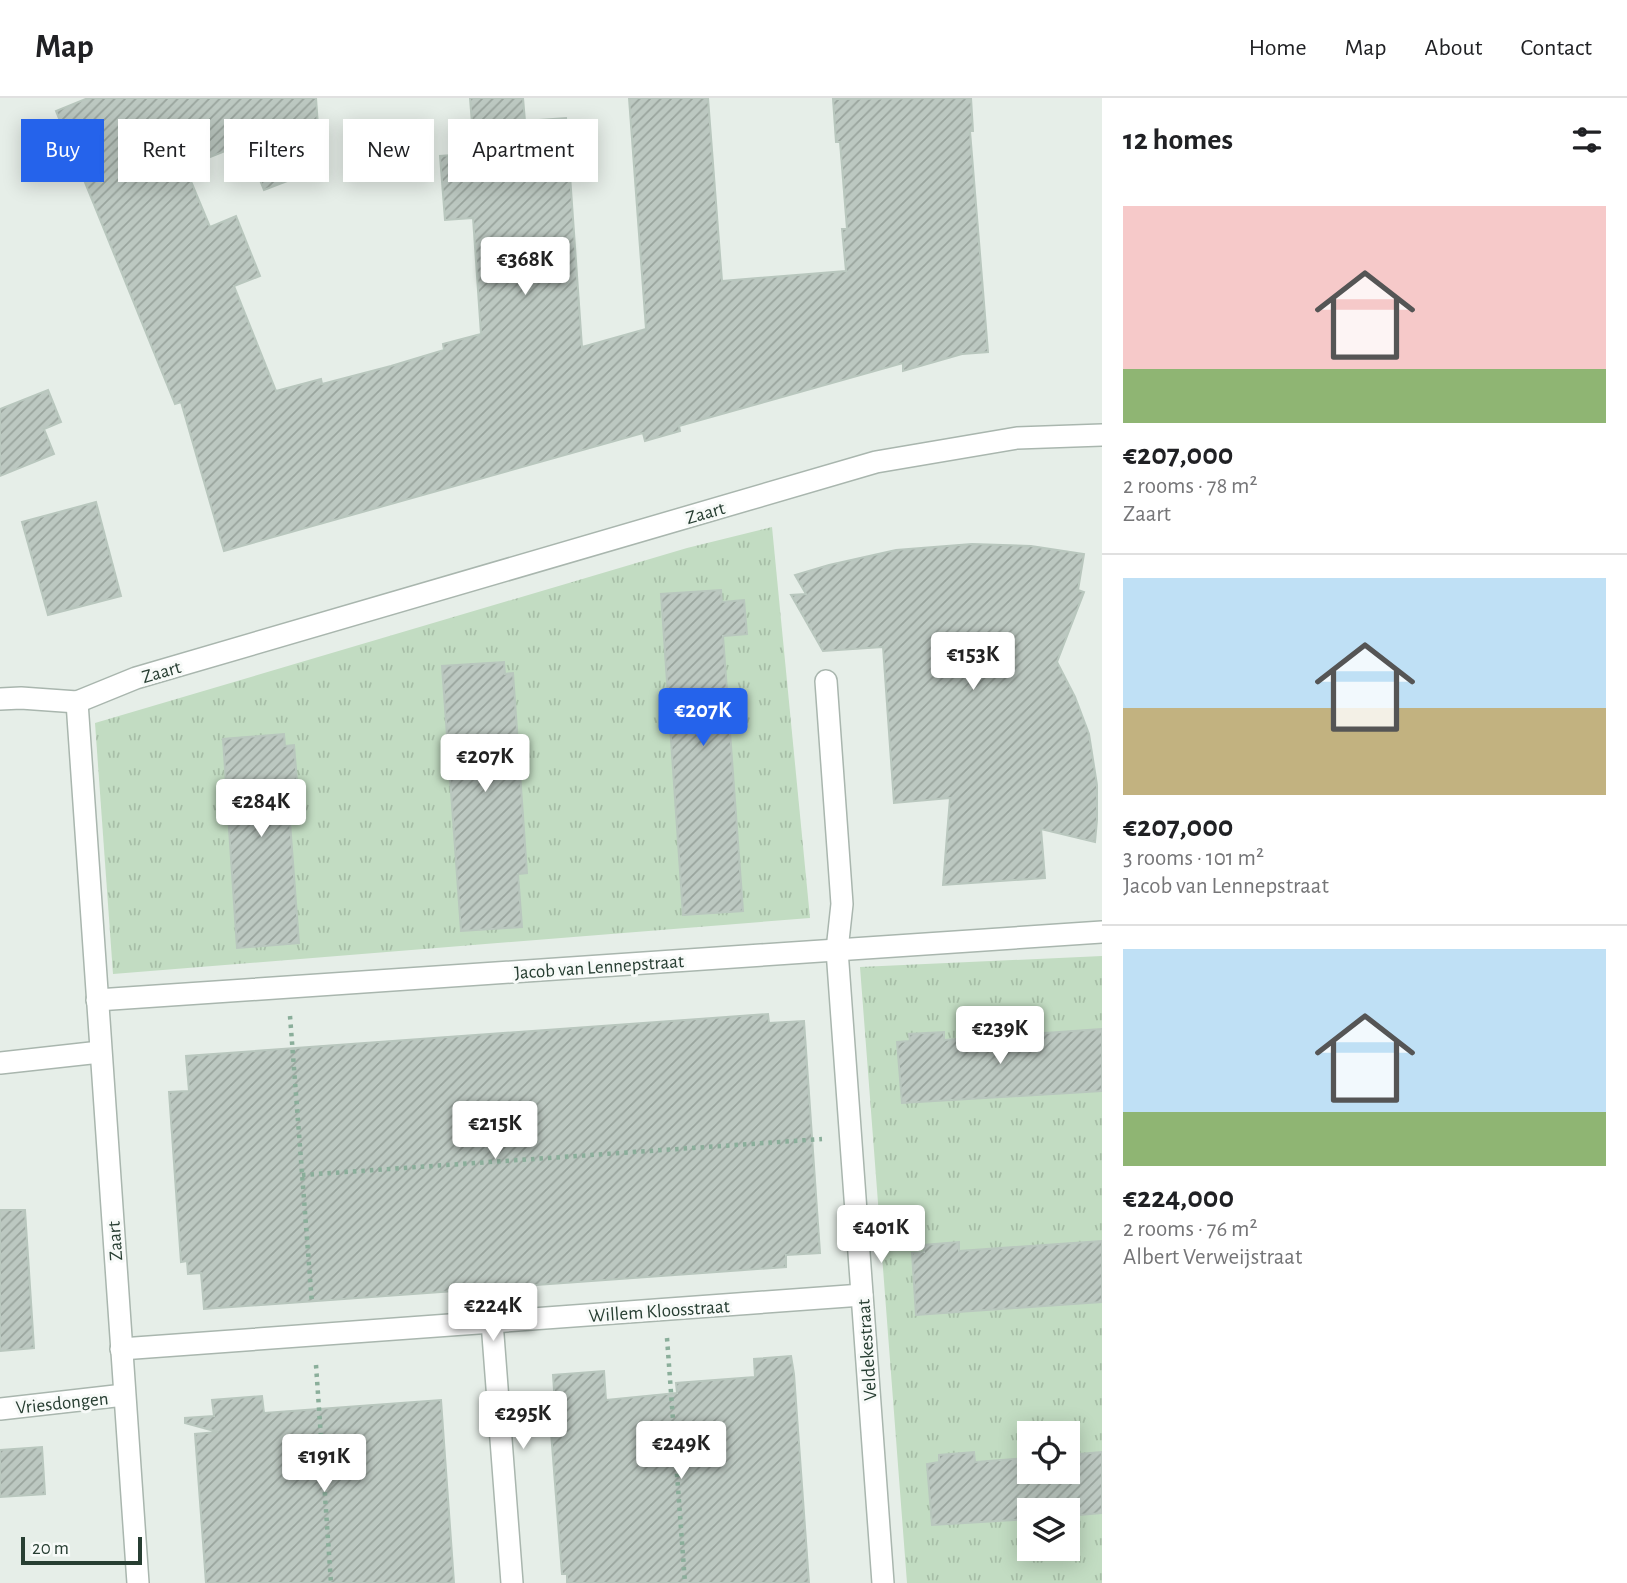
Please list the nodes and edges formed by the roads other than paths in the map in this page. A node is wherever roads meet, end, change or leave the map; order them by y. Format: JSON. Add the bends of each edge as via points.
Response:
{"nodes":[{"id":1,"x":1102,"y":435,"type":"edge"},
{"id":2,"x":826,"y":681,"type":"dead end"},
{"id":3,"x":0,"y":699,"type":"edge"},
{"id":4,"x":77,"y":702,"type":"junction"},
{"id":5,"x":1102,"y":932,"type":"edge"},
{"id":6,"x":837,"y":950,"type":"junction"},
{"id":7,"x":97,"y":1000,"type":"junction"},
{"id":8,"x":100,"y":1052,"type":"junction"},
{"id":9,"x":0,"y":1063,"type":"edge"},
{"id":10,"x":862,"y":1295,"type":"junction"},
{"id":11,"x":492,"y":1322,"type":"junction"},
{"id":12,"x":121,"y":1349,"type":"junction"},
{"id":13,"x":124,"y":1395,"type":"junction"},
{"id":14,"x":0,"y":1409,"type":"edge"},
{"id":15,"x":138,"y":1583,"type":"edge"},
{"id":16,"x":512,"y":1583,"type":"edge"},
{"id":17,"x":883,"y":1583,"type":"edge"}],
"edges":[{"from":1,"to":4,"type":"street","name":"Zaart","via":[[1017,438],[876,463],[136,678]]},
{"from":2,"to":6,"type":"street","via":[[842,904]]},
{"from":3,"to":4,"type":"street"},
{"from":4,"to":7,"type":"street","name":"Zaart"},
{"from":5,"to":6,"type":"street","name":"Jacob van Lennepstraat"},
{"from":6,"to":7,"type":"street","name":"Jacob van Lennepstraat"},
{"from":6,"to":10,"type":"street","name":"Veldekestraat"},
{"from":7,"to":8,"type":"street","name":"Zaart"},
{"from":8,"to":9,"type":"street"},
{"from":8,"to":12,"type":"street","name":"Zaart"},
{"from":10,"to":11,"type":"street","name":"Willem Kloosstraat"},
{"from":10,"to":17,"type":"street","name":"Veldekestraat"},
{"from":11,"to":12,"type":"street","name":"Willem Kloosstraat"},
{"from":11,"to":16,"type":"street"},
{"from":12,"to":13,"type":"street","name":"Zaart"},
{"from":13,"to":14,"type":"street","name":"Vriesdongen"},
{"from":13,"to":15,"type":"street","name":"Zaart"}]}
